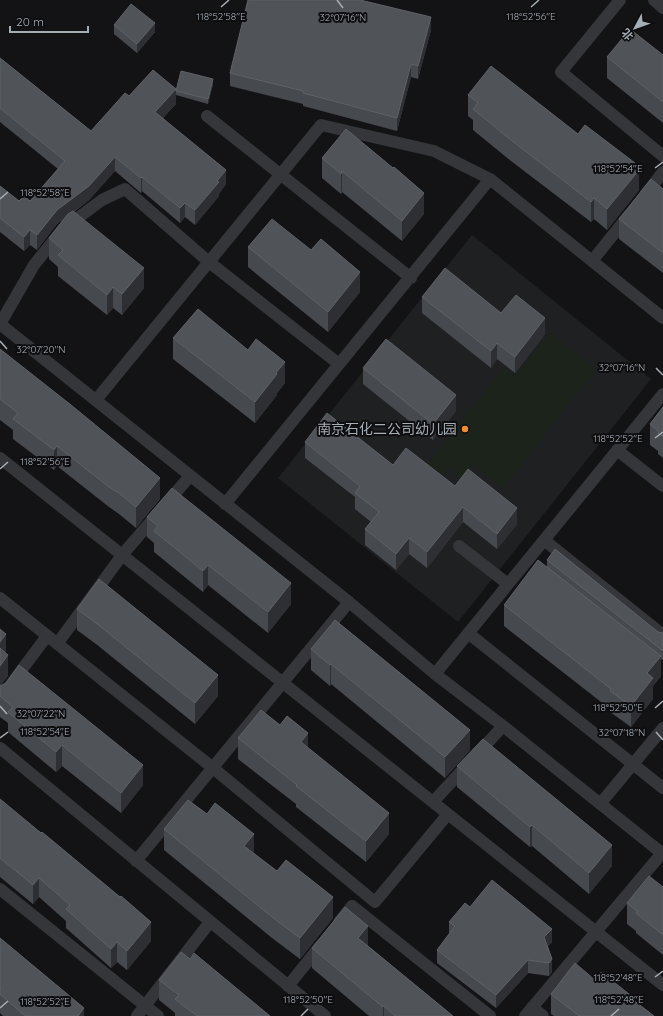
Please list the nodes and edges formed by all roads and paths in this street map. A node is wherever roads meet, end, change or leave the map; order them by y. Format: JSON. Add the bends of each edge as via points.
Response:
{"nodes":[{"id":1,"x":620,"y":0,"type":"edge"},
{"id":2,"x":654,"y":0,"type":"edge"},
{"id":3,"x":663,"y":8,"type":"edge"},
{"id":4,"x":207,"y":116,"type":"dead end"},
{"id":5,"x":663,"y":156,"type":"edge"},
{"id":6,"x":663,"y":172,"type":"edge"},
{"id":7,"x":280,"y":174,"type":"junction"},
{"id":8,"x":490,"y":180,"type":"junction"},
{"id":9,"x":592,"y":261,"type":"junction"},
{"id":10,"x":209,"y":262,"type":"junction"},
{"id":11,"x":411,"y":278,"type":"junction"},
{"id":12,"x":663,"y":318,"type":"edge"},
{"id":13,"x":0,"y":324,"type":"edge"},
{"id":14,"x":339,"y":364,"type":"junction"},
{"id":15,"x":663,"y":394,"type":"edge"},
{"id":16,"x":96,"y":400,"type":"junction"},
{"id":17,"x":617,"y":450,"type":"junction"},
{"id":18,"x":0,"y":458,"type":"edge"},
{"id":19,"x":190,"y":476,"type":"junction"},
{"id":20,"x":663,"y":486,"type":"edge"},
{"id":21,"x":225,"y":504,"type":"junction"},
{"id":22,"x":544,"y":540,"type":"junction"},
{"id":23,"x":459,"y":546,"type":"dead end"},
{"id":24,"x":123,"y":554,"type":"junction"},
{"id":25,"x":508,"y":584,"type":"junction"},
{"id":26,"x":0,"y":598,"type":"edge"},
{"id":27,"x":349,"y":602,"type":"junction"},
{"id":28,"x":468,"y":633,"type":"junction"},
{"id":29,"x":663,"y":635,"type":"edge"},
{"id":30,"x":48,"y":636,"type":"junction"},
{"id":31,"x":57,"y":644,"type":"junction"},
{"id":32,"x":435,"y":674,"type":"junction"},
{"id":33,"x":283,"y":682,"type":"junction"},
{"id":34,"x":0,"y":699,"type":"edge"},
{"id":35,"x":503,"y":726,"type":"junction"},
{"id":36,"x":663,"y":728,"type":"edge"},
{"id":37,"x":0,"y":748,"type":"edge"},
{"id":38,"x":633,"y":764,"type":"junction"},
{"id":39,"x":213,"y":768,"type":"junction"},
{"id":40,"x":663,"y":788,"type":"edge"},
{"id":41,"x":433,"y":802,"type":"junction"},
{"id":42,"x":600,"y":804,"type":"junction"},
{"id":43,"x":448,"y":814,"type":"junction"},
{"id":44,"x":662,"y":853,"type":"edge"},
{"id":45,"x":136,"y":861,"type":"junction"},
{"id":46,"x":0,"y":889,"type":"edge"},
{"id":47,"x":210,"y":922,"type":"junction"},
{"id":48,"x":596,"y":931,"type":"junction"},
{"id":49,"x":663,"y":984,"type":"edge"},
{"id":50,"x":288,"y":986,"type":"junction"},
{"id":51,"x":145,"y":1005,"type":"junction"},
{"id":52,"x":528,"y":1012,"type":"edge"},
{"id":53,"x":137,"y":1016,"type":"edge"},
{"id":54,"x":158,"y":1016,"type":"edge"},
{"id":55,"x":325,"y":1016,"type":"edge"},
{"id":56,"x":490,"y":1016,"type":"edge"},
{"id":57,"x":543,"y":1016,"type":"edge"}],
"edges":[{"from":1,"to":5,"type":"lane","via":[[561,72]]},
{"from":2,"to":3,"type":"lane"},
{"from":4,"to":7,"type":"lane"},
{"from":6,"to":9,"type":"lane"},
{"from":7,"to":8,"type":"lane","via":[[321,125],[434,151]]},
{"from":7,"to":10,"type":"lane"},
{"from":7,"to":11,"type":"lane"},
{"from":8,"to":9,"type":"lane"},
{"from":8,"to":11,"type":"lane"},
{"from":9,"to":12,"type":"lane"},
{"from":10,"to":13,"type":"lane","via":[[125,189],[102,200],[63,229],[34,265]]},
{"from":10,"to":14,"type":"lane"},
{"from":10,"to":16,"type":"lane"},
{"from":11,"to":14,"type":"lane"},
{"from":13,"to":16,"type":"lane"},
{"from":14,"to":21,"type":"lane"},
{"from":15,"to":17,"type":"lane"},
{"from":16,"to":19,"type":"lane"},
{"from":17,"to":20,"type":"lane"},
{"from":17,"to":22,"type":"lane"},
{"from":18,"to":24,"type":"lane"},
{"from":19,"to":21,"type":"lane"},
{"from":19,"to":24,"type":"lane"},
{"from":21,"to":27,"type":"lane"},
{"from":22,"to":25,"type":"lane","via":[[529,565]]},
{"from":22,"to":29,"type":"lane"},
{"from":23,"to":25,"type":"lane"},
{"from":24,"to":31,"type":"lane"},
{"from":24,"to":33,"type":"lane"},
{"from":25,"to":28,"type":"lane"},
{"from":26,"to":30,"type":"lane"},
{"from":27,"to":32,"type":"lane"},
{"from":27,"to":33,"type":"lane"},
{"from":28,"to":32,"type":"lane"},
{"from":28,"to":38,"type":"lane"},
{"from":30,"to":31,"type":"lane"},
{"from":30,"to":34,"type":"lane"},
{"from":31,"to":39,"type":"lane"},
{"from":32,"to":35,"type":"lane"},
{"from":33,"to":39,"type":"lane"},
{"from":33,"to":41,"type":"lane"},
{"from":35,"to":41,"type":"lane"},
{"from":35,"to":42,"type":"lane"},
{"from":36,"to":38,"type":"lane"},
{"from":37,"to":45,"type":"lane"},
{"from":38,"to":40,"type":"lane"},
{"from":38,"to":42,"type":"lane"},
{"from":39,"to":43,"type":"lane","via":[[375,902]]},
{"from":39,"to":45,"type":"lane"},
{"from":41,"to":43,"type":"lane"},
{"from":42,"to":44,"type":"lane"},
{"from":43,"to":48,"type":"lane"},
{"from":44,"to":48,"type":"lane"},
{"from":45,"to":47,"type":"lane"},
{"from":46,"to":51,"type":"lane"},
{"from":47,"to":50,"type":"lane"},
{"from":47,"to":51,"type":"lane"},
{"from":48,"to":49,"type":"lane"},
{"from":48,"to":52,"type":"lane"},
{"from":50,"to":55,"type":"lane"},
{"from":50,"to":56,"type":"lane","via":[[352,906]]},
{"from":51,"to":53,"type":"lane"},
{"from":51,"to":54,"type":"lane"},
{"from":52,"to":57,"type":"lane"}]}
